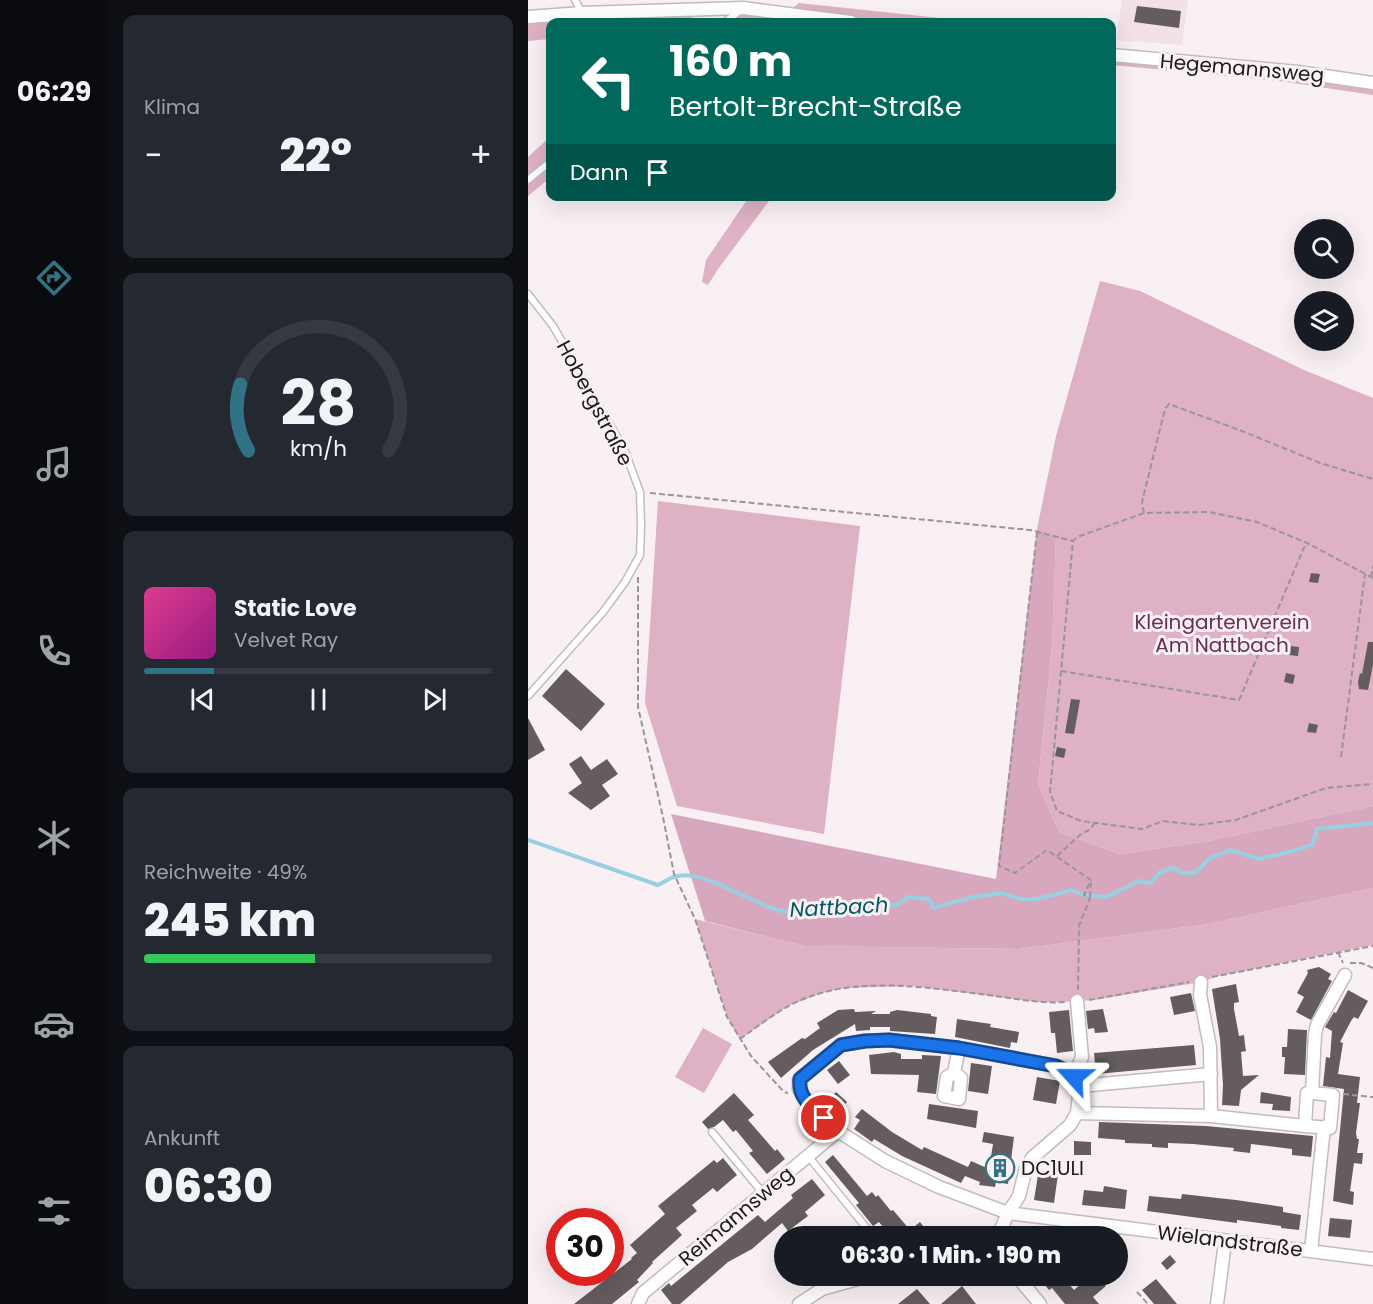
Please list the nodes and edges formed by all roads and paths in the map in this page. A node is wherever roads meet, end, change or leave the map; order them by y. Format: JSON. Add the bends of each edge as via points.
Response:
{"nodes":[{"id":1,"x":575,"y":0,"type":"edge"},
{"id":2,"x":695,"y":4,"type":"edge"},
{"id":3,"x":748,"y":4,"type":"edge"},
{"id":4,"x":582,"y":13,"type":"junction"},
{"id":5,"x":528,"y":18,"type":"edge"},
{"id":6,"x":730,"y":18,"type":"edge"},
{"id":7,"x":828,"y":18,"type":"edge"},
{"id":8,"x":1116,"y":55,"type":"edge"},
{"id":9,"x":1373,"y":83,"type":"edge"},
{"id":10,"x":546,"y":165,"type":"edge"},
{"id":11,"x":528,"y":180,"type":"edge"},
{"id":12,"x":528,"y":294,"type":"edge"},
{"id":13,"x":1373,"y":479,"type":"edge"},
{"id":14,"x":640,"y":492,"type":"junction"},
{"id":15,"x":1144,"y":513,"type":"junction"},
{"id":16,"x":1036,"y":532,"type":"junction"},
{"id":17,"x":1072,"y":541,"type":"junction"},
{"id":18,"x":1306,"y":543,"type":"junction"},
{"id":19,"x":638,"y":558,"type":"junction"},
{"id":20,"x":1373,"y":566,"type":"edge"},
{"id":21,"x":1365,"y":574,"type":"junction"},
{"id":22,"x":1372,"y":578,"type":"edge"},
{"id":23,"x":1061,"y":671,"type":"junction"},
{"id":24,"x":528,"y":696,"type":"edge"},
{"id":25,"x":1341,"y":757,"type":"dead end"},
{"id":26,"x":1373,"y":784,"type":"edge"},
{"id":27,"x":1095,"y":823,"type":"junction"},
{"id":28,"x":1091,"y":880,"type":"junction"},
{"id":29,"x":1090,"y":898,"type":"junction"},
{"id":30,"x":1373,"y":946,"type":"edge"},
{"id":31,"x":1373,"y":968,"type":"edge"},
{"id":32,"x":1345,"y":970,"type":"joint"},
{"id":33,"x":1201,"y":982,"type":"junction"},
{"id":34,"x":1077,"y":1001,"type":"junction"},
{"id":35,"x":740,"y":1039,"type":"junction"},
{"id":36,"x":959,"y":1048,"type":"junction"},
{"id":37,"x":954,"y":1073,"type":"dead end"},
{"id":38,"x":1211,"y":1074,"type":"junction"},
{"id":39,"x":1077,"y":1081,"type":"junction"},
{"id":40,"x":1312,"y":1093,"type":"junction"},
{"id":41,"x":1333,"y":1095,"type":"junction"},
{"id":42,"x":803,"y":1096,"type":"junction"},
{"id":43,"x":1373,"y":1097,"type":"edge"},
{"id":44,"x":1077,"y":1113,"type":"junction"},
{"id":45,"x":1211,"y":1116,"type":"junction"},
{"id":46,"x":1305,"y":1126,"type":"junction"},
{"id":47,"x":1324,"y":1127,"type":"junction"},
{"id":48,"x":838,"y":1131,"type":"junction"},
{"id":49,"x":712,"y":1132,"type":"dead end"},
{"id":50,"x":808,"y":1156,"type":"junction"},
{"id":51,"x":763,"y":1193,"type":"junction"},
{"id":52,"x":1008,"y":1213,"type":"junction"},
{"id":53,"x":865,"y":1226,"type":"edge"},
{"id":54,"x":1002,"y":1226,"type":"edge"},
{"id":55,"x":1225,"y":1242,"type":"junction"},
{"id":56,"x":1311,"y":1251,"type":"junction"},
{"id":57,"x":1373,"y":1259,"type":"edge"},
{"id":58,"x":833,"y":1286,"type":"edge"},
{"id":59,"x":1025,"y":1286,"type":"edge"},
{"id":60,"x":1137,"y":1292,"type":"dead end"},
{"id":61,"x":638,"y":1304,"type":"edge"},
{"id":62,"x":799,"y":1304,"type":"edge"},
{"id":63,"x":1040,"y":1304,"type":"edge"},
{"id":64,"x":1148,"y":1304,"type":"edge"},
{"id":65,"x":1216,"y":1304,"type":"edge"}],
"edges":[{"from":1,"to":4,"type":"lane"},
{"from":2,"to":3,"type":"street"},
{"from":2,"to":4,"type":"street"},
{"from":3,"to":6,"type":"lane"},
{"from":3,"to":7,"type":"street"},
{"from":4,"to":5,"type":"street"},
{"from":8,"to":9,"type":"street","name":"Hegemannsweg"},
{"from":10,"to":11,"type":"lane"},
{"from":12,"to":14,"type":"lane","name":"Hobergstraße","via":[[553,326],[624,449]]},
{"from":13,"to":15,"type":"path","via":[[1320,464],[1169,404],[1143,502]]},
{"from":14,"to":16,"type":"path"},
{"from":14,"to":19,"type":"lane","name":"Hobergstraße"},
{"from":15,"to":17,"type":"path"},
{"from":15,"to":18,"type":"path","via":[[1209,512],[1257,522]]},
{"from":16,"to":17,"type":"path"},
{"from":16,"to":28,"type":"path","via":[[999,866],[1015,873],[1047,850]]},
{"from":17,"to":23,"type":"path"},
{"from":18,"to":21,"type":"path"},
{"from":18,"to":23,"type":"path","via":[[1239,700]]},
{"from":19,"to":24,"type":"lane","name":"Hobergstraße","via":[[603,612]]},
{"from":19,"to":35,"type":"path","via":[[638,707],[674,874]]},
{"from":20,"to":22,"type":"path"},
{"from":21,"to":22,"type":"path"},
{"from":21,"to":25,"type":"path"},
{"from":23,"to":27,"type":"path","via":[[1050,792],[1057,811]]},
{"from":26,"to":27,"type":"path","via":[[1326,788],[1236,820],[1197,825],[1163,820],[1142,830]]},
{"from":27,"to":28,"type":"path","via":[[1056,857]]},
{"from":28,"to":29,"type":"path"},
{"from":28,"to":29,"type":"path","via":[[1084,895]]},
{"from":29,"to":34,"type":"path","via":[[1079,926]]},
{"from":30,"to":33,"type":"path","via":[[1248,969]]},
{"from":31,"to":32,"type":"path","via":[[1355,962]]},
{"from":32,"to":40,"type":"street","via":[[1317,1025]]},
{"from":33,"to":34,"type":"path"},
{"from":33,"to":38,"type":"street"},
{"from":34,"to":35,"type":"path","via":[[1037,1002],[913,986],[844,988],[788,1006]]},
{"from":34,"to":39,"type":"street","via":[[1082,1057]]},
{"from":35,"to":42,"type":"path","via":[[784,1092]]},
{"from":36,"to":37,"type":"street"},
{"from":36,"to":39,"type":"street","via":[[1056,1066]]},
{"from":36,"to":42,"type":"street","via":[[889,1040],[841,1045],[800,1079]]},
{"from":38,"to":39,"type":"street"},
{"from":38,"to":45,"type":"street"},
{"from":39,"to":44,"type":"street"},
{"from":40,"to":41,"type":"street"},
{"from":40,"to":46,"type":"street","via":[[1307,1093]]},
{"from":41,"to":43,"type":"path"},
{"from":41,"to":47,"type":"street","via":[[1330,1128]]},
{"from":42,"to":48,"type":"street","name":"Wielandstraße"},
{"from":44,"to":45,"type":"street"},
{"from":44,"to":52,"type":"street","via":[[1070,1125],[1032,1158],[1019,1196]]},
{"from":45,"to":46,"type":"street"},
{"from":46,"to":47,"type":"street"},
{"from":47,"to":56,"type":"street"},
{"from":48,"to":50,"type":"street","name":"Reimannsweg"},
{"from":48,"to":52,"type":"street","name":"Wielandstraße","via":[[885,1161]]},
{"from":49,"to":51,"type":"lane"},
{"from":50,"to":51,"type":"street","name":"Reimannsweg"},
{"from":50,"to":53,"type":"lane"},
{"from":51,"to":61,"type":"street","name":"Reimannsweg","via":[[643,1293]]},
{"from":52,"to":54,"type":"street"},
{"from":52,"to":55,"type":"street","name":"Wielandstraße"},
{"from":55,"to":56,"type":"street","name":"Wielandstraße"},
{"from":55,"to":65,"type":"street"},
{"from":56,"to":57,"type":"street","name":"Wielandstraße"},
{"from":58,"to":62,"type":"street"},
{"from":59,"to":63,"type":"street"},
{"from":60,"to":64,"type":"path"}]}
